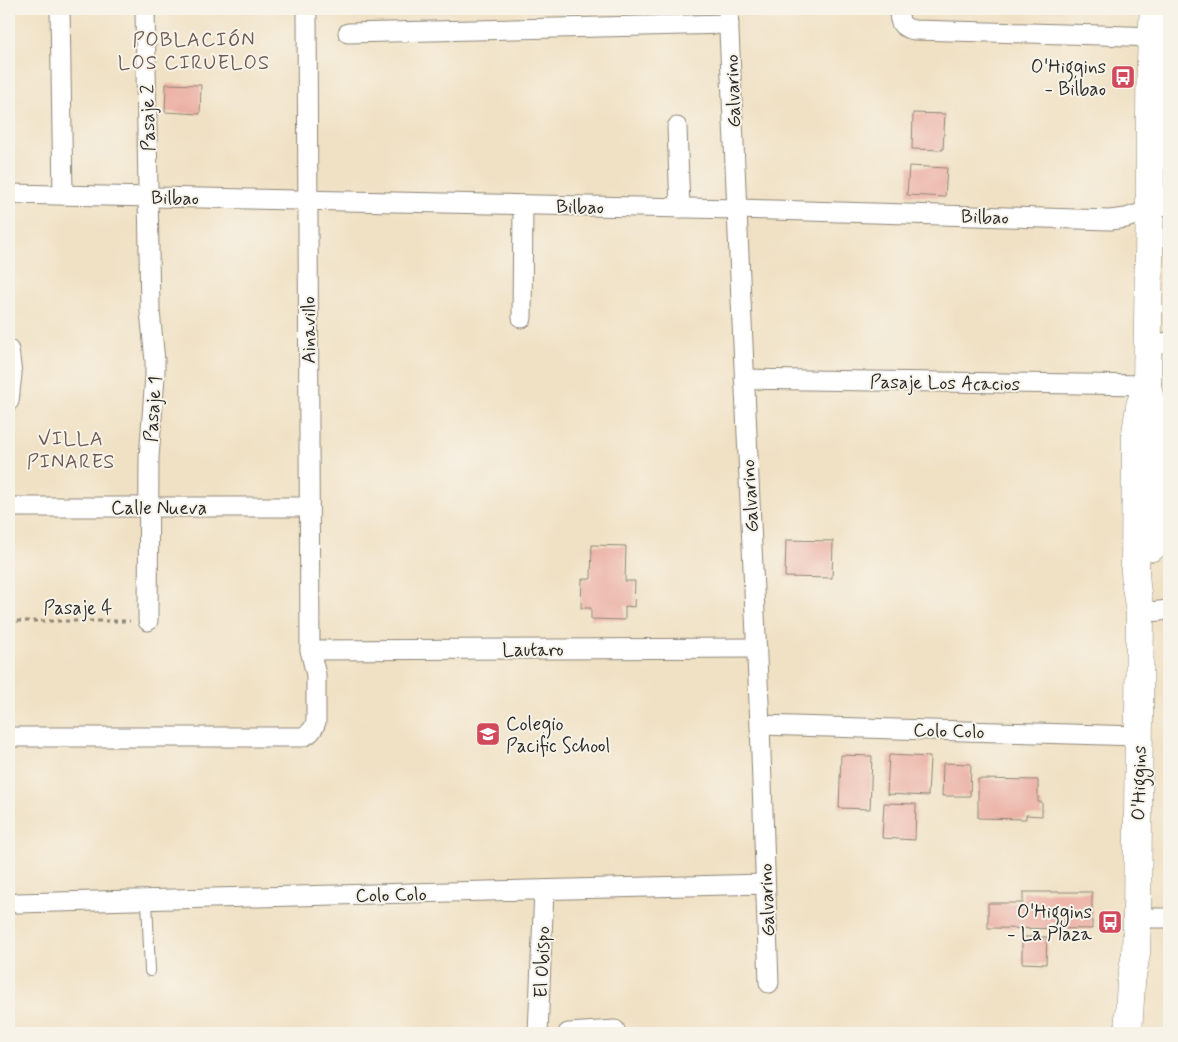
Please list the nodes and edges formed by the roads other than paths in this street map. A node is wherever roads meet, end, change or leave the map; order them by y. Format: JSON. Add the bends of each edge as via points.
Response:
{"nodes":[{"id":1,"x":60,"y":9,"type":"edge"},
{"id":2,"x":145,"y":9,"type":"edge"},
{"id":3,"x":307,"y":9,"type":"edge"},
{"id":4,"x":899,"y":9,"type":"edge"},
{"id":5,"x":1154,"y":9,"type":"edge"},
{"id":6,"x":728,"y":16,"type":"edge"},
{"id":7,"x":348,"y":33,"type":"dead end"},
{"id":8,"x":1152,"y":37,"type":"junction"},
{"id":9,"x":1159,"y":104,"type":"edge"},
{"id":10,"x":677,"y":127,"type":"dead end"},
{"id":11,"x":1159,"y":165,"type":"edge"},
{"id":12,"x":9,"y":194,"type":"edge"},
{"id":13,"x":63,"y":195,"type":"junction"},
{"id":14,"x":148,"y":197,"type":"junction"},
{"id":15,"x":308,"y":200,"type":"junction"},
{"id":16,"x":522,"y":205,"type":"junction"},
{"id":17,"x":1159,"y":207,"type":"edge"},
{"id":18,"x":680,"y":208,"type":"junction"},
{"id":19,"x":737,"y":209,"type":"junction"},
{"id":20,"x":522,"y":318,"type":"dead end"},
{"id":21,"x":1158,"y":344,"type":"edge"},
{"id":22,"x":9,"y":350,"type":"edge"},
{"id":23,"x":744,"y":379,"type":"junction"},
{"id":24,"x":1147,"y":385,"type":"junction"},
{"id":25,"x":9,"y":401,"type":"edge"},
{"id":26,"x":9,"y":507,"type":"edge"},
{"id":27,"x":148,"y":507,"type":"junction"},
{"id":28,"x":309,"y":507,"type":"junction"},
{"id":29,"x":1169,"y":610,"type":"edge"},
{"id":30,"x":1140,"y":613,"type":"junction"},
{"id":31,"x":148,"y":620,"type":"road end"},
{"id":32,"x":757,"y":648,"type":"junction"},
{"id":33,"x":310,"y":650,"type":"junction"},
{"id":34,"x":760,"y":725,"type":"junction"},
{"id":35,"x":1138,"y":736,"type":"junction"},
{"id":36,"x":9,"y":737,"type":"edge"},
{"id":37,"x":766,"y":884,"type":"junction"},
{"id":38,"x":544,"y":890,"type":"junction"},
{"id":39,"x":147,"y":900,"type":"junction"},
{"id":40,"x":17,"y":903,"type":"dead end"},
{"id":41,"x":1137,"y":918,"type":"junction"},
{"id":42,"x":1169,"y":918,"type":"edge"},
{"id":43,"x":1136,"y":953,"type":"junction"},
{"id":44,"x":150,"y":971,"type":"dead end"},
{"id":45,"x":769,"y":983,"type":"dead end"},
{"id":46,"x":615,"y":1030,"type":"dead end"},
{"id":47,"x":538,"y":1033,"type":"edge"},
{"id":48,"x":568,"y":1033,"type":"edge"},
{"id":49,"x":1128,"y":1033,"type":"edge"},
{"id":50,"x":1146,"y":1033,"type":"edge"}],
"edges":[{"from":1,"to":13,"type":"street"},
{"from":2,"to":14,"type":"street","name":"Pasaje 2"},
{"from":3,"to":15,"type":"street","name":"Ainavillo"},
{"from":4,"to":8,"type":"street","via":[[902,25],[914,30]]},
{"from":5,"to":8,"type":"main road","name":"O'Higgins"},
{"from":6,"to":7,"type":"street"},
{"from":6,"to":19,"type":"street","name":"Galvarino"},
{"from":8,"to":9,"type":"main road","name":"O'Higgins"},
{"from":9,"to":11,"type":"main road","name":"O'Higgins"},
{"from":10,"to":18,"type":"street"},
{"from":11,"to":17,"type":"main road","name":"O'Higgins"},
{"from":12,"to":13,"type":"street","name":"Bilbao"},
{"from":13,"to":14,"type":"street","name":"Bilbao"},
{"from":14,"to":15,"type":"street","name":"Bilbao"},
{"from":14,"to":27,"type":"street","name":"Pasaje 1","via":[[150,311],[155,369]]},
{"from":15,"to":16,"type":"street","name":"Bilbao"},
{"from":15,"to":28,"type":"street","name":"Ainavillo"},
{"from":16,"to":18,"type":"street","name":"Bilbao"},
{"from":16,"to":20,"type":"street"},
{"from":17,"to":19,"type":"street","name":"Bilbao","via":[[1110,220]]},
{"from":17,"to":21,"type":"main road","name":"O'Higgins"},
{"from":18,"to":19,"type":"street","name":"Bilbao"},
{"from":19,"to":23,"type":"street","name":"Galvarino"},
{"from":21,"to":24,"type":"main road","name":"O'Higgins"},
{"from":22,"to":25,"type":"street","via":[[12,374]]},
{"from":23,"to":24,"type":"street","name":"Pasaje Los Acacios"},
{"from":23,"to":32,"type":"street","name":"Galvarino"},
{"from":24,"to":30,"type":"main road","name":"O'Higgins","via":[[1136,432],[1135,571]]},
{"from":26,"to":27,"type":"street","name":"Calle Nueva"},
{"from":27,"to":28,"type":"street","name":"Calle Nueva"},
{"from":27,"to":31,"type":"street","name":"Pasaje 1"},
{"from":28,"to":33,"type":"street","name":"Ainavillo"},
{"from":29,"to":30,"type":"street"},
{"from":30,"to":35,"type":"main road","name":"O'Higgins"},
{"from":32,"to":33,"type":"street","name":"Lautaro"},
{"from":32,"to":34,"type":"street","name":"Galvarino"},
{"from":33,"to":36,"type":"street","name":"Ainavillo","via":[[316,675],[316,722],[312,732],[302,737]]},
{"from":34,"to":35,"type":"street","name":"Colo Colo"},
{"from":34,"to":37,"type":"street","name":"Galvarino"},
{"from":35,"to":41,"type":"main road","name":"O'Higgins"},
{"from":37,"to":38,"type":"street","name":"Colo Colo"},
{"from":37,"to":45,"type":"street","name":"Galvarino"},
{"from":38,"to":39,"type":"street","name":"Colo Colo"},
{"from":38,"to":47,"type":"street","name":"El Obispo"},
{"from":39,"to":40,"type":"street","name":"Colo Colo"},
{"from":39,"to":44,"type":"lane"},
{"from":41,"to":42,"type":"street"},
{"from":41,"to":43,"type":"main road","name":"O'Higgins"},
{"from":43,"to":49,"type":"main road","name":"O'Higgins"},
{"from":43,"to":50,"type":"main road","name":"O'Higgins"},
{"from":46,"to":48,"type":"street"}]}
